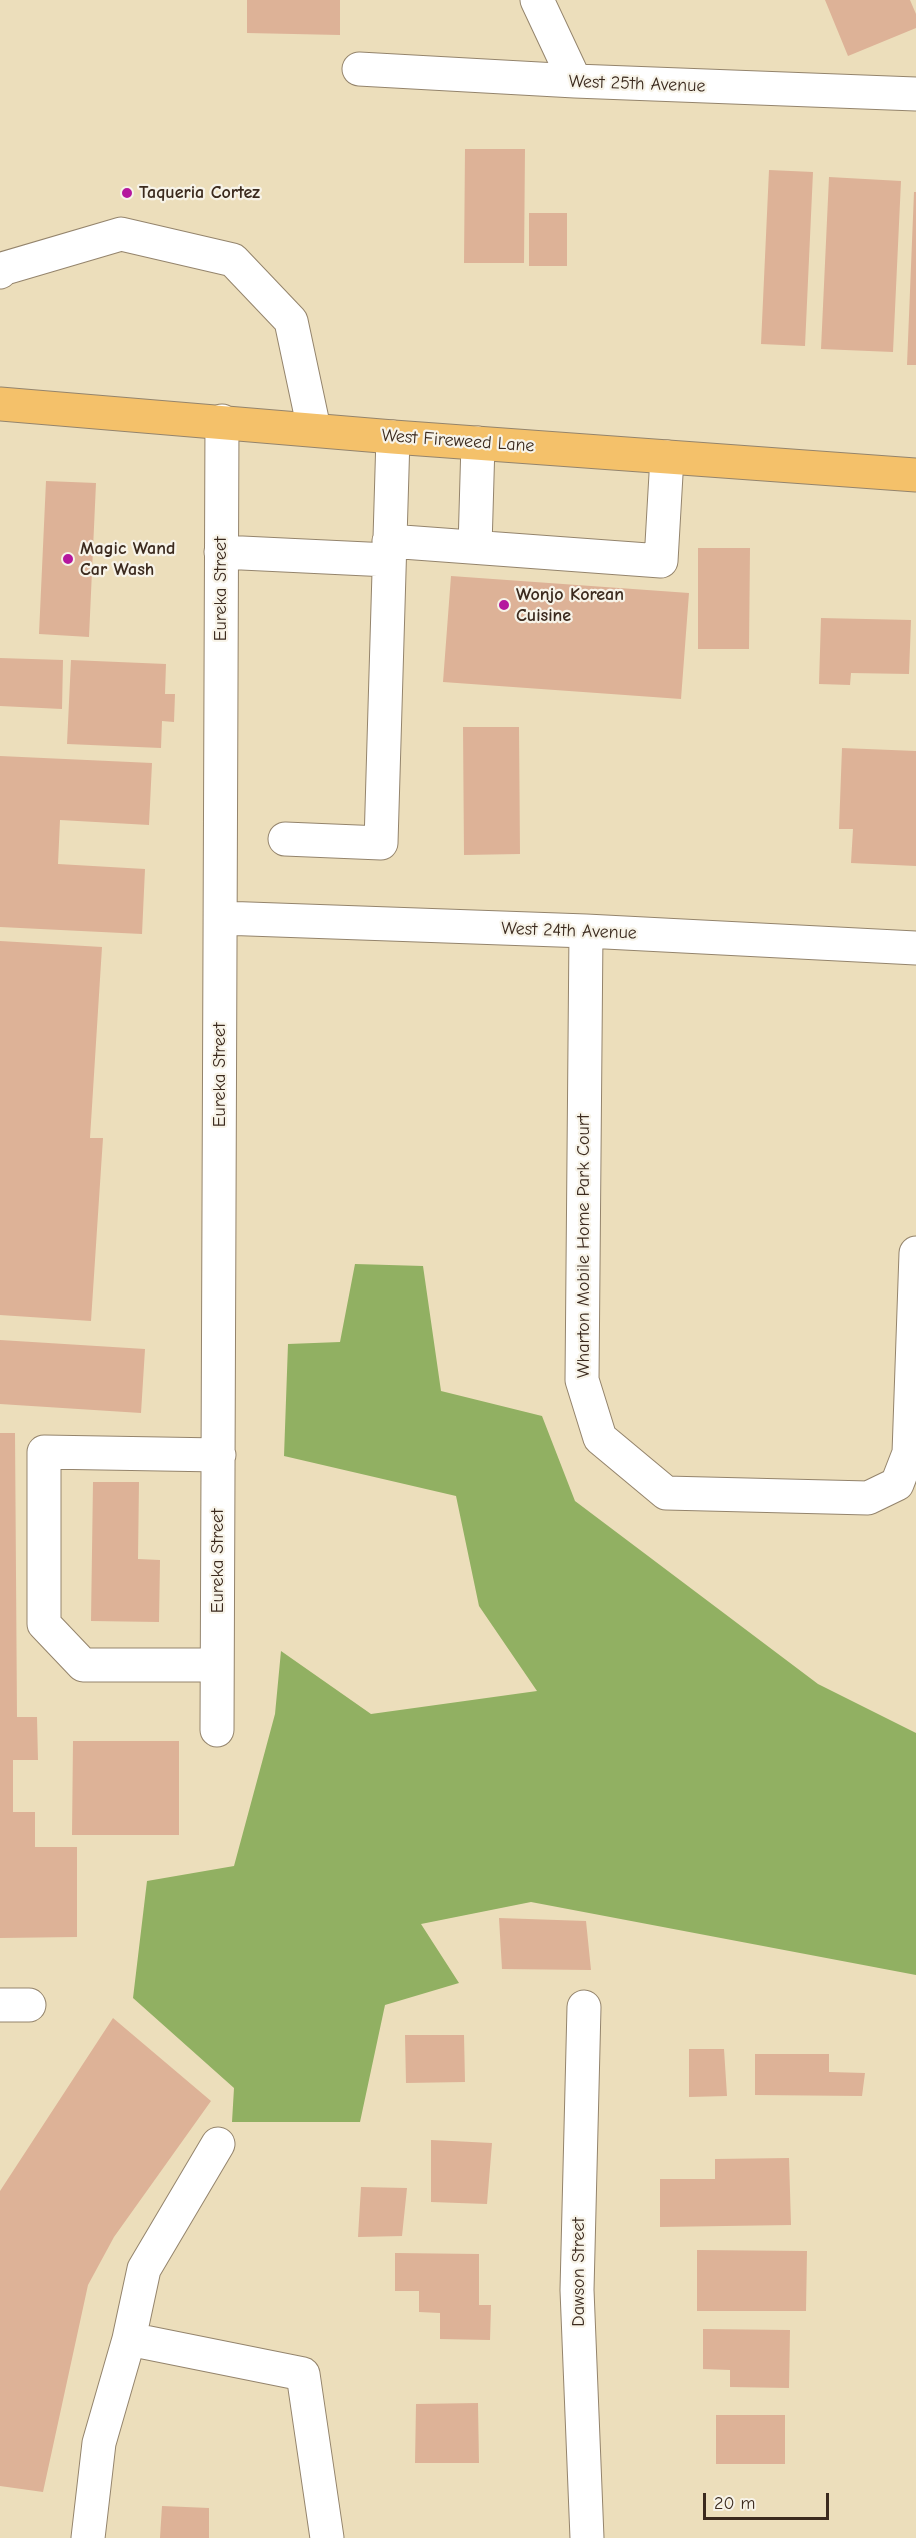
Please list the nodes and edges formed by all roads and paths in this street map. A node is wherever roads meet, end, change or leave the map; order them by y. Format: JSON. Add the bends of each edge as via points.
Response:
{"nodes":[{"id":1,"x":537,"y":0,"type":"edge"},
{"id":2,"x":359,"y":69,"type":"dead end"},
{"id":3,"x":574,"y":81,"type":"junction"},
{"id":4,"x":916,"y":94,"type":"edge"},
{"id":5,"x":0,"y":272,"type":"edge"},
{"id":6,"x":0,"y":404,"type":"edge"},
{"id":7,"x":222,"y":420,"type":"junction"},
{"id":8,"x":314,"y":429,"type":"junction"},
{"id":9,"x":393,"y":437,"type":"junction"},
{"id":10,"x":478,"y":443,"type":"junction"},
{"id":11,"x":667,"y":457,"type":"junction"},
{"id":12,"x":916,"y":475,"type":"edge"},
{"id":13,"x":475,"y":547,"type":"junction"},
{"id":14,"x":389,"y":550,"type":"junction"},
{"id":15,"x":221,"y":552,"type":"junction"},
{"id":16,"x":285,"y":839,"type":"dead end"},
{"id":17,"x":221,"y":918,"type":"junction"},
{"id":18,"x":586,"y":931,"type":"junction"},
{"id":19,"x":916,"y":948,"type":"edge"},
{"id":20,"x":916,"y":1253,"type":"edge"},
{"id":21,"x":219,"y":1455,"type":"junction"},
{"id":22,"x":217,"y":1665,"type":"junction"},
{"id":23,"x":217,"y":1731,"type":"dead end"},
{"id":24,"x":584,"y":2007,"type":"dead end"},
{"id":25,"x":218,"y":2144,"type":"dead end"},
{"id":26,"x":129,"y":2339,"type":"junction"},
{"id":27,"x":88,"y":2538,"type":"edge"},
{"id":28,"x":327,"y":2538,"type":"edge"},
{"id":29,"x":587,"y":2538,"type":"edge"}],
"edges":[{"from":1,"to":3,"type":"street"},
{"from":2,"to":3,"type":"street","name":"West 25th Avenue"},
{"from":3,"to":4,"type":"street","name":"West 25th Avenue"},
{"from":5,"to":8,"type":"street","via":[[121,234],[233,260],[291,321]]},
{"from":6,"to":7,"type":"main road","name":"West Fireweed Lane"},
{"from":7,"to":8,"type":"main road","name":"West Fireweed Lane"},
{"from":7,"to":15,"type":"street","name":"Eureka Street"},
{"from":8,"to":9,"type":"main road","name":"West Fireweed Lane"},
{"from":9,"to":10,"type":"main road","name":"West Fireweed Lane"},
{"from":9,"to":14,"type":"street"},
{"from":10,"to":11,"type":"main road","name":"West Fireweed Lane"},
{"from":10,"to":13,"type":"street"},
{"from":11,"to":12,"type":"main road","name":"West Fireweed Lane"},
{"from":11,"to":13,"type":"street","via":[[661,561]]},
{"from":13,"to":14,"type":"street"},
{"from":14,"to":15,"type":"street"},
{"from":14,"to":16,"type":"street","via":[[381,843]]},
{"from":15,"to":17,"type":"street","name":"Eureka Street"},
{"from":17,"to":18,"type":"street","name":"West 24th Avenue"},
{"from":17,"to":21,"type":"street","name":"Eureka Street"},
{"from":18,"to":19,"type":"street","name":"West 24th Avenue"},
{"from":18,"to":20,"type":"street","name":"Wharton Mobile Home Park Court","via":[[582,1380],[600,1438],[666,1493],[868,1498],[897,1484],[909,1453]]},
{"from":21,"to":22,"type":"street","name":"Eureka Street"},
{"from":21,"to":22,"type":"street","via":[[44,1452],[44,1624],[83,1665]]},
{"from":22,"to":23,"type":"street","name":"Eureka Street"},
{"from":24,"to":29,"type":"street","name":"Dawson Street","via":[[577,2290]]},
{"from":25,"to":26,"type":"street","via":[[144,2270]]},
{"from":26,"to":27,"type":"street","via":[[99,2444]]},
{"from":26,"to":28,"type":"street","via":[[303,2374]]}]}
